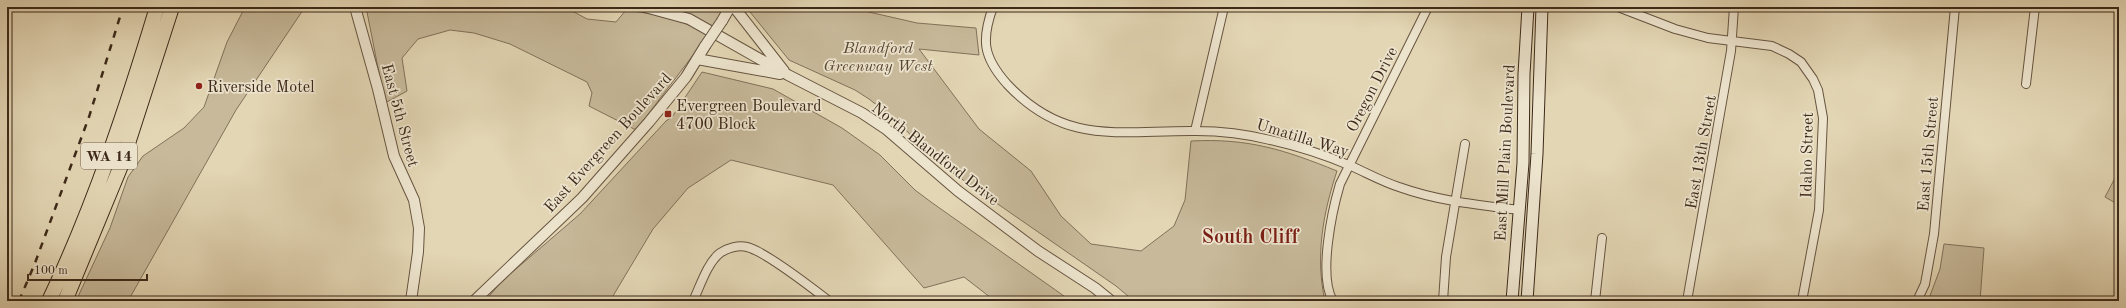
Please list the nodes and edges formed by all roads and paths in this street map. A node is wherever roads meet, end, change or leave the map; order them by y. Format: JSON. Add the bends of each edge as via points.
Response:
{"nodes":[{"id":1,"x":157,"y":7,"type":"edge"},
{"id":2,"x":172,"y":7,"type":"edge"},
{"id":3,"x":355,"y":7,"type":"edge"},
{"id":4,"x":645,"y":7,"type":"edge"},
{"id":5,"x":730,"y":7,"type":"edge"},
{"id":6,"x":734,"y":7,"type":"edge"},
{"id":7,"x":993,"y":7,"type":"edge"},
{"id":8,"x":1224,"y":7,"type":"edge"},
{"id":9,"x":1428,"y":7,"type":"edge"},
{"id":10,"x":1528,"y":7,"type":"edge"},
{"id":11,"x":1542,"y":7,"type":"edge"},
{"id":12,"x":1618,"y":7,"type":"edge"},
{"id":13,"x":1734,"y":7,"type":"edge"},
{"id":14,"x":1955,"y":7,"type":"edge"},
{"id":15,"x":2035,"y":7,"type":"edge"},
{"id":16,"x":1733,"y":40,"type":"junction"},
{"id":17,"x":697,"y":59,"type":"junction"},
{"id":18,"x":788,"y":75,"type":"junction"},
{"id":19,"x":2026,"y":84,"type":"dead end"},
{"id":20,"x":1195,"y":131,"type":"junction"},
{"id":21,"x":1465,"y":144,"type":"dead end"},
{"id":22,"x":1349,"y":165,"type":"junction"},
{"id":23,"x":1455,"y":202,"type":"junction"},
{"id":24,"x":1519,"y":210,"type":"junction"},
{"id":25,"x":1602,"y":238,"type":"dead end"},
{"id":26,"x":50,"y":301,"type":"edge"},
{"id":27,"x":65,"y":301,"type":"edge"},
{"id":28,"x":411,"y":301,"type":"edge"},
{"id":29,"x":474,"y":301,"type":"edge"},
{"id":30,"x":693,"y":301,"type":"edge"},
{"id":31,"x":829,"y":301,"type":"edge"},
{"id":32,"x":1111,"y":301,"type":"edge"},
{"id":33,"x":1333,"y":301,"type":"edge"},
{"id":34,"x":1443,"y":301,"type":"edge"},
{"id":35,"x":1512,"y":301,"type":"edge"},
{"id":36,"x":1527,"y":301,"type":"edge"},
{"id":37,"x":1595,"y":301,"type":"edge"},
{"id":38,"x":1687,"y":301,"type":"edge"},
{"id":39,"x":1802,"y":301,"type":"edge"},
{"id":40,"x":1917,"y":301,"type":"edge"}],
"edges":[{"from":1,"to":26,"type":"highway","number":"WA 14","via":[[104,171]]},
{"from":2,"to":27,"type":"highway","number":"WA 14","via":[[120,168]]},
{"from":3,"to":28,"type":"street","name":"East 5th Street","via":[[394,156],[414,200],[419,228]]},
{"from":4,"to":18,"type":"street","name":"North Blandford Drive","via":[[688,19]]},
{"from":5,"to":17,"type":"street","name":"East Evergreen Boulevard","bridge":true},
{"from":6,"to":18,"type":"street"},
{"from":7,"to":20,"type":"street","name":"Umatilla Way","via":[[986,27],[986,51],[998,74],[1016,93],[1039,111],[1067,126],[1096,132],[1116,134]]},
{"from":8,"to":20,"type":"street"},
{"from":9,"to":22,"type":"street","name":"Oregon Drive"},
{"from":10,"to":24,"type":"main road","name":"East Mill Plain Boulevard"},
{"from":11,"to":36,"type":"main road","name":"East Mill Plain Boulevard","via":[[1537,154]]},
{"from":12,"to":16,"type":"street","name":"Idaho Street","via":[[1675,29],[1708,38]]},
{"from":13,"to":16,"type":"street","name":"East 13th Street"},
{"from":14,"to":40,"type":"street","name":"East 15th Street","via":[[1934,234],[1925,284]]},
{"from":15,"to":19,"type":"street"},
{"from":16,"to":38,"type":"street","name":"East 13th Street"},
{"from":16,"to":39,"type":"street","name":"Idaho Street","via":[[1772,46],[1789,54],[1801,62],[1818,90],[1823,118],[1819,210]]},
{"from":17,"to":18,"type":"street"},
{"from":17,"to":29,"type":"street","name":"East Evergreen Boulevard","via":[[686,77],[649,122],[582,198]]},
{"from":18,"to":32,"type":"street","name":"North Blandford Drive","via":[[862,113],[886,129],[958,191],[1038,251]]},
{"from":20,"to":22,"type":"street","name":"Umatilla Way","via":[[1240,134],[1271,140],[1300,147]]},
{"from":21,"to":23,"type":"street"},
{"from":22,"to":23,"type":"street","name":"Umatilla Way","via":[[1398,187]]},
{"from":22,"to":33,"type":"street","name":"Oregon Drive","via":[[1332,210],[1329,235],[1326,266]]},
{"from":23,"to":24,"type":"street","name":"Umatilla Way"},
{"from":23,"to":34,"type":"street","via":[[1446,258]]},
{"from":24,"to":35,"type":"main road","name":"East Mill Plain Boulevard"},
{"from":25,"to":37,"type":"street"},
{"from":30,"to":31,"type":"street","via":[[720,253],[735,247],[747,247],[760,252]]}]}
